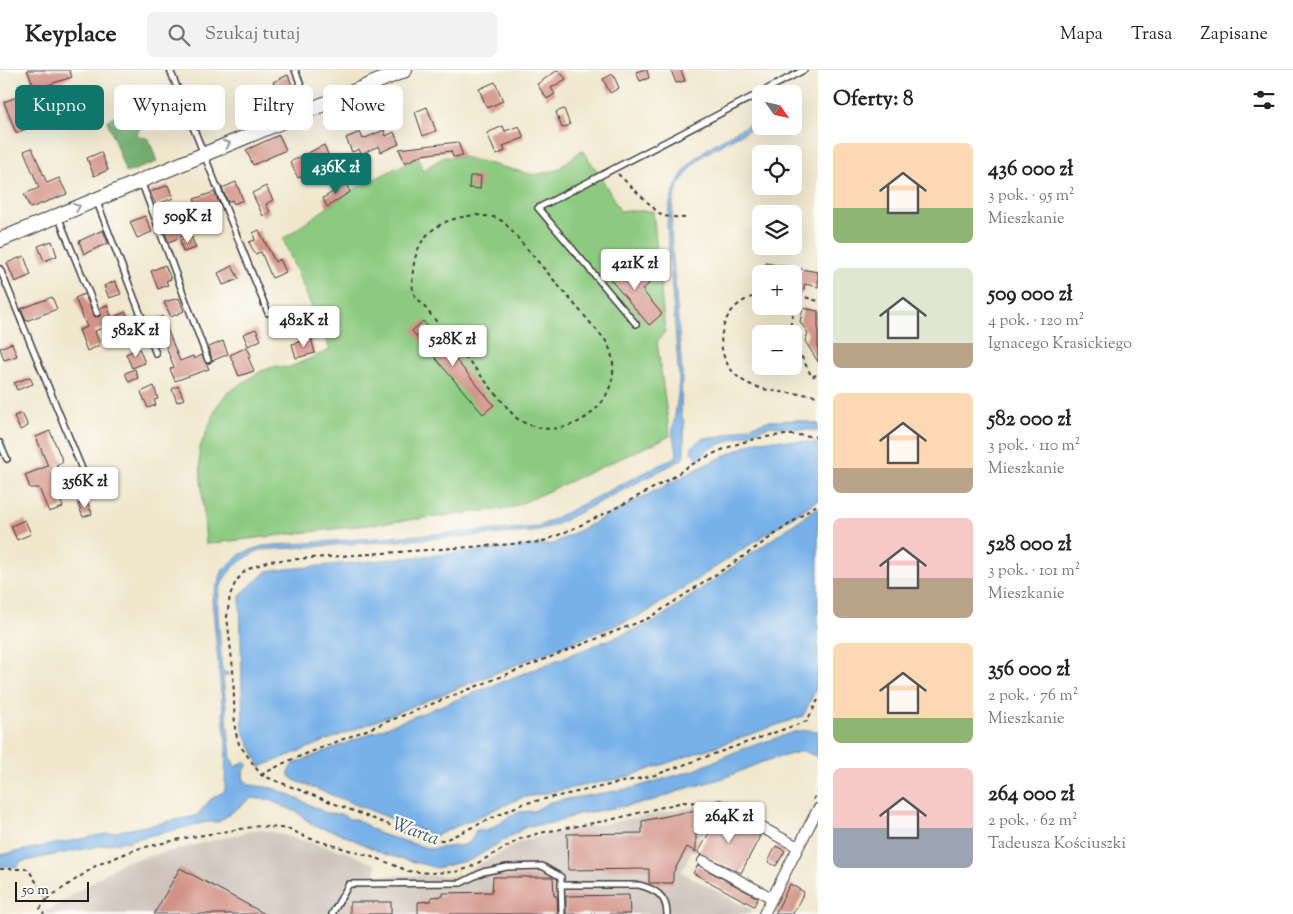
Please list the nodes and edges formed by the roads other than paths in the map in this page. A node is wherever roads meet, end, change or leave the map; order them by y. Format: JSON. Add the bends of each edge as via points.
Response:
{"nodes":[{"id":1,"x":170,"y":70,"type":"edge"},
{"id":2,"x":295,"y":70,"type":"edge"},
{"id":3,"x":404,"y":70,"type":"edge"},
{"id":4,"x":804,"y":70,"type":"edge"},
{"id":5,"x":795,"y":72,"type":"edge"},
{"id":6,"x":301,"y":85,"type":"edge"},
{"id":7,"x":313,"y":108,"type":"edge"},
{"id":8,"x":260,"y":130,"type":"edge"},
{"id":9,"x":203,"y":154,"type":"junction"},
{"id":10,"x":140,"y":180,"type":"junction"},
{"id":11,"x":96,"y":199,"type":"junction"},
{"id":12,"x":58,"y":215,"type":"junction"},
{"id":13,"x":0,"y":240,"type":"edge"},
{"id":14,"x":0,"y":269,"type":"edge"},
{"id":15,"x":268,"y":312,"type":"dead end"},
{"id":16,"x":97,"y":313,"type":"dead end"},
{"id":17,"x":636,"y":324,"type":"dead end"},
{"id":18,"x":156,"y":354,"type":"dead end"},
{"id":19,"x":208,"y":360,"type":"dead end"},
{"id":20,"x":0,"y":442,"type":"edge"},
{"id":21,"x":6,"y":459,"type":"dead end"},
{"id":22,"x":89,"y":486,"type":"dead end"},
{"id":23,"x":720,"y":804,"type":"road end"},
{"id":24,"x":818,"y":809,"type":"edge"},
{"id":25,"x":818,"y":821,"type":"edge"},
{"id":26,"x":808,"y":828,"type":"junction"},
{"id":27,"x":798,"y":847,"type":"junction"},
{"id":28,"x":703,"y":861,"type":"dead end"},
{"id":29,"x":561,"y":885,"type":"junction"},
{"id":30,"x":772,"y":898,"type":"junction"},
{"id":31,"x":332,"y":914,"type":"edge"},
{"id":32,"x":562,"y":914,"type":"edge"},
{"id":33,"x":667,"y":914,"type":"edge"},
{"id":34,"x":764,"y":914,"type":"edge"}],
"edges":[{"from":1,"to":9,"type":"lane"},
{"from":2,"to":6,"type":"lane"},
{"from":3,"to":7,"type":"street"},
{"from":4,"to":5,"type":"lane"},
{"from":5,"to":17,"type":"lane","via":[[538,208]]},
{"from":9,"to":8,"type":"street","one_way":true},
{"from":9,"to":10,"type":"street"},
{"from":9,"to":15,"type":"lane"},
{"from":10,"to":11,"type":"street"},
{"from":10,"to":19,"type":"lane"},
{"from":12,"to":11,"type":"street","one_way":true},
{"from":11,"to":18,"type":"lane"},
{"from":12,"to":13,"type":"street"},
{"from":12,"to":16,"type":"lane"},
{"from":14,"to":22,"type":"lane"},
{"from":20,"to":21,"type":"lane"},
{"from":23,"to":27,"type":"street"},
{"from":24,"to":26,"type":"street"},
{"from":25,"to":26,"type":"street"},
{"from":26,"to":27,"type":"street"},
{"from":27,"to":30,"type":"street"},
{"from":28,"to":30,"type":"street"},
{"from":29,"to":31,"type":"lane","via":[[561,877],[542,866],[507,867],[483,872],[460,883],[349,884]]},
{"from":29,"to":32,"type":"lane"},
{"from":29,"to":33,"type":"lane","via":[[639,885],[651,888],[661,895]]},
{"from":30,"to":34,"type":"street"}]}
